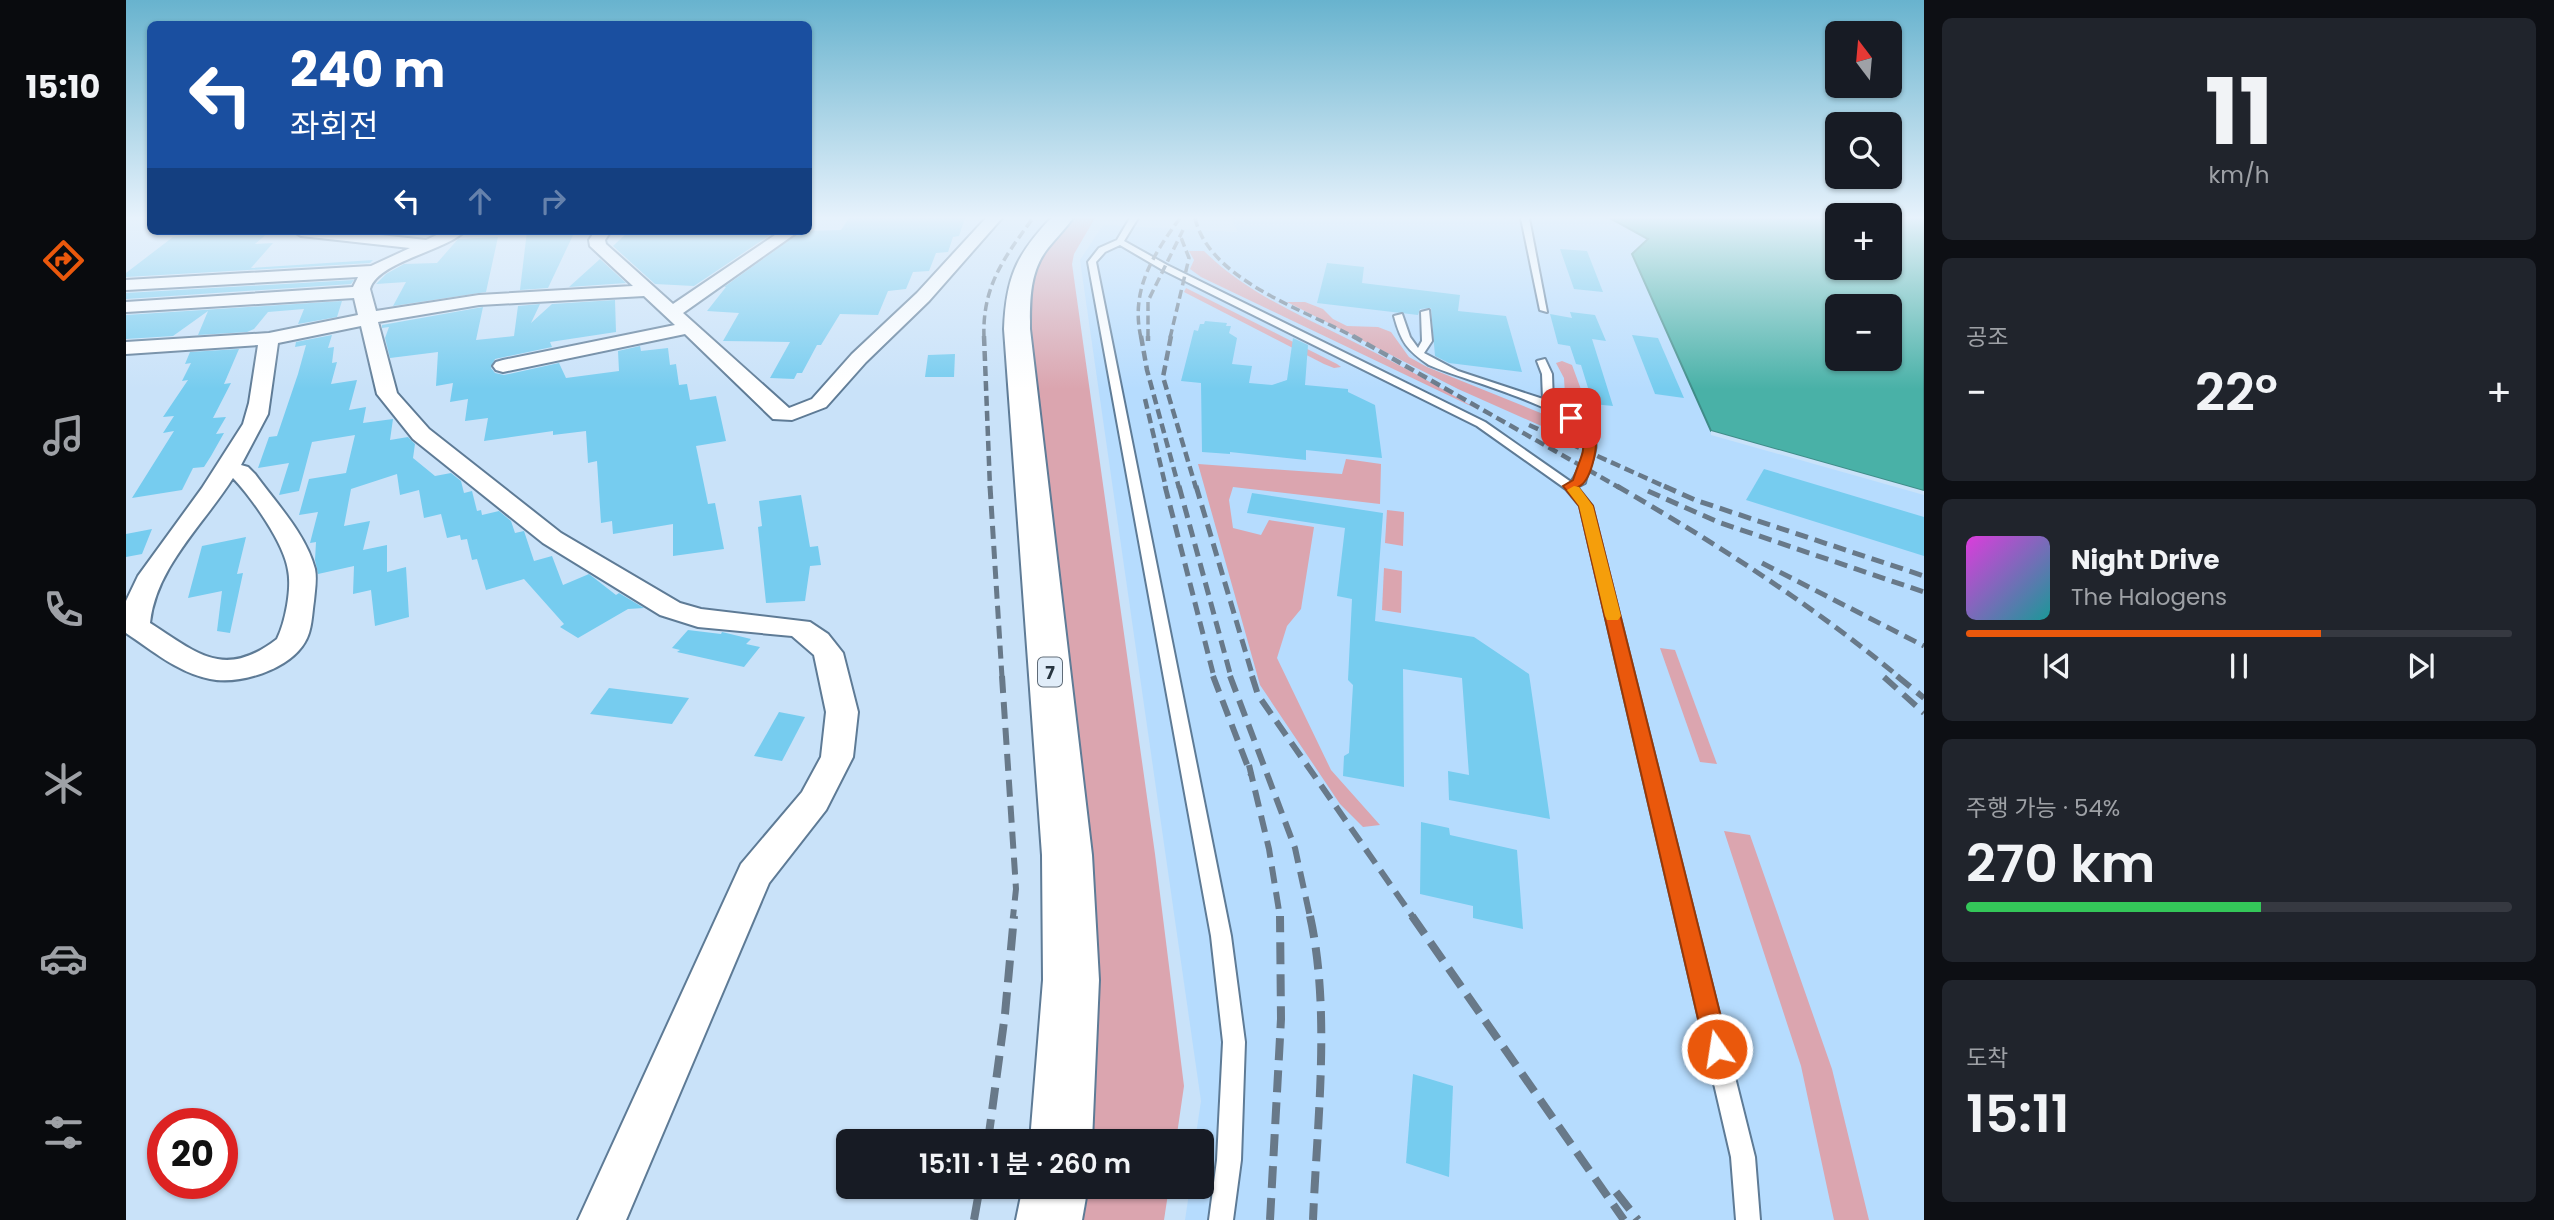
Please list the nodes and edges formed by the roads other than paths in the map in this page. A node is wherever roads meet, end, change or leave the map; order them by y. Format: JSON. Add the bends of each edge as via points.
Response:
{"nodes":[{"id":1,"x":392,"y":275,"type":"edge"},
{"id":2,"x":629,"y":275,"type":"edge"},
{"id":3,"x":727,"y":275,"type":"edge"},
{"id":4,"x":943,"y":275,"type":"edge"},
{"id":5,"x":1020,"y":275,"type":"edge"},
{"id":6,"x":1094,"y":275,"type":"edge"},
{"id":7,"x":1180,"y":275,"type":"edge"},
{"id":8,"x":1537,"y":275,"type":"edge"},
{"id":9,"x":126,"y":285,"type":"edge"},
{"id":10,"x":646,"y":291,"type":"junction"},
{"id":11,"x":368,"y":294,"type":"junction"},
{"id":12,"x":126,"y":307,"type":"edge"},
{"id":13,"x":1544,"y":310,"type":"dead end"},
{"id":14,"x":1426,"y":312,"type":"dead end"},
{"id":15,"x":671,"y":313,"type":"junction"},
{"id":16,"x":1399,"y":316,"type":"dead end"},
{"id":17,"x":688,"y":328,"type":"junction"},
{"id":18,"x":269,"y":339,"type":"junction"},
{"id":19,"x":126,"y":348,"type":"edge"},
{"id":20,"x":1418,"y":354,"type":"junction"},
{"id":21,"x":1542,"y":361,"type":"dead end"},
{"id":22,"x":503,"y":366,"type":"dead end"},
{"id":23,"x":1548,"y":403,"type":"junction"},
{"id":24,"x":226,"y":470,"type":"junction"},
{"id":25,"x":1570,"y":486,"type":"junction"},
{"id":26,"x":1062,"y":1129,"type":"edge"},
{"id":27,"x":1053,"y":1199,"type":"edge"},
{"id":28,"x":601,"y":1220,"type":"edge"},
{"id":29,"x":1049,"y":1220,"type":"edge"},
{"id":30,"x":1221,"y":1220,"type":"edge"},
{"id":31,"x":1748,"y":1220,"type":"edge"}],
"edges":[{"from":1,"to":11,"type":"street"},
{"from":2,"to":10,"type":"street"},
{"from":3,"to":15,"type":"street"},
{"from":4,"to":17,"type":"street","via":[[819,403],[792,414],[781,414]]},
{"from":5,"to":26,"type":"highway","number":"7","via":[[1017,329],[1066,855],[1071,980]]},
{"from":6,"to":30,"type":"lane","via":[[1221,936],[1234,1042]]},
{"from":7,"to":25,"type":"lane","via":[[1481,424]]},
{"from":8,"to":13,"type":"lane"},
{"from":9,"to":11,"type":"street"},
{"from":10,"to":11,"type":"street","via":[[479,300]]},
{"from":10,"to":15,"type":"street"},
{"from":11,"to":12,"type":"street"},
{"from":11,"to":18,"type":"street"},
{"from":11,"to":28,"type":"street","via":[[387,394],[421,435],[552,538],[670,609],[698,618],[800,628],[828,653],[842,712],[837,757],[814,802],[754,875]]},
{"from":14,"to":20,"type":"lane","via":[[1427,341]]},
{"from":15,"to":17,"type":"street"},
{"from":16,"to":20,"type":"lane","via":[[1405,338]]},
{"from":17,"to":22,"type":"street"},
{"from":18,"to":19,"type":"street"},
{"from":18,"to":24,"type":"street","via":[[263,358],[260,411]]},
{"from":20,"to":23,"type":"lane","via":[[1442,369]]},
{"from":21,"to":23,"type":"lane"},
{"from":23,"to":25,"type":"lane","via":[[1590,437],[1579,482]]},
{"from":24,"to":24,"type":"street","via":[[159,565],[141,597],[135,626],[198,666],[222,671],[267,659],[292,640],[303,580],[288,541],[247,479],[240,472]]},
{"from":25,"to":31,"type":"lane","via":[[1586,506],[1743,1157]]},
{"from":27,"to":29,"type":"highway"}]}
